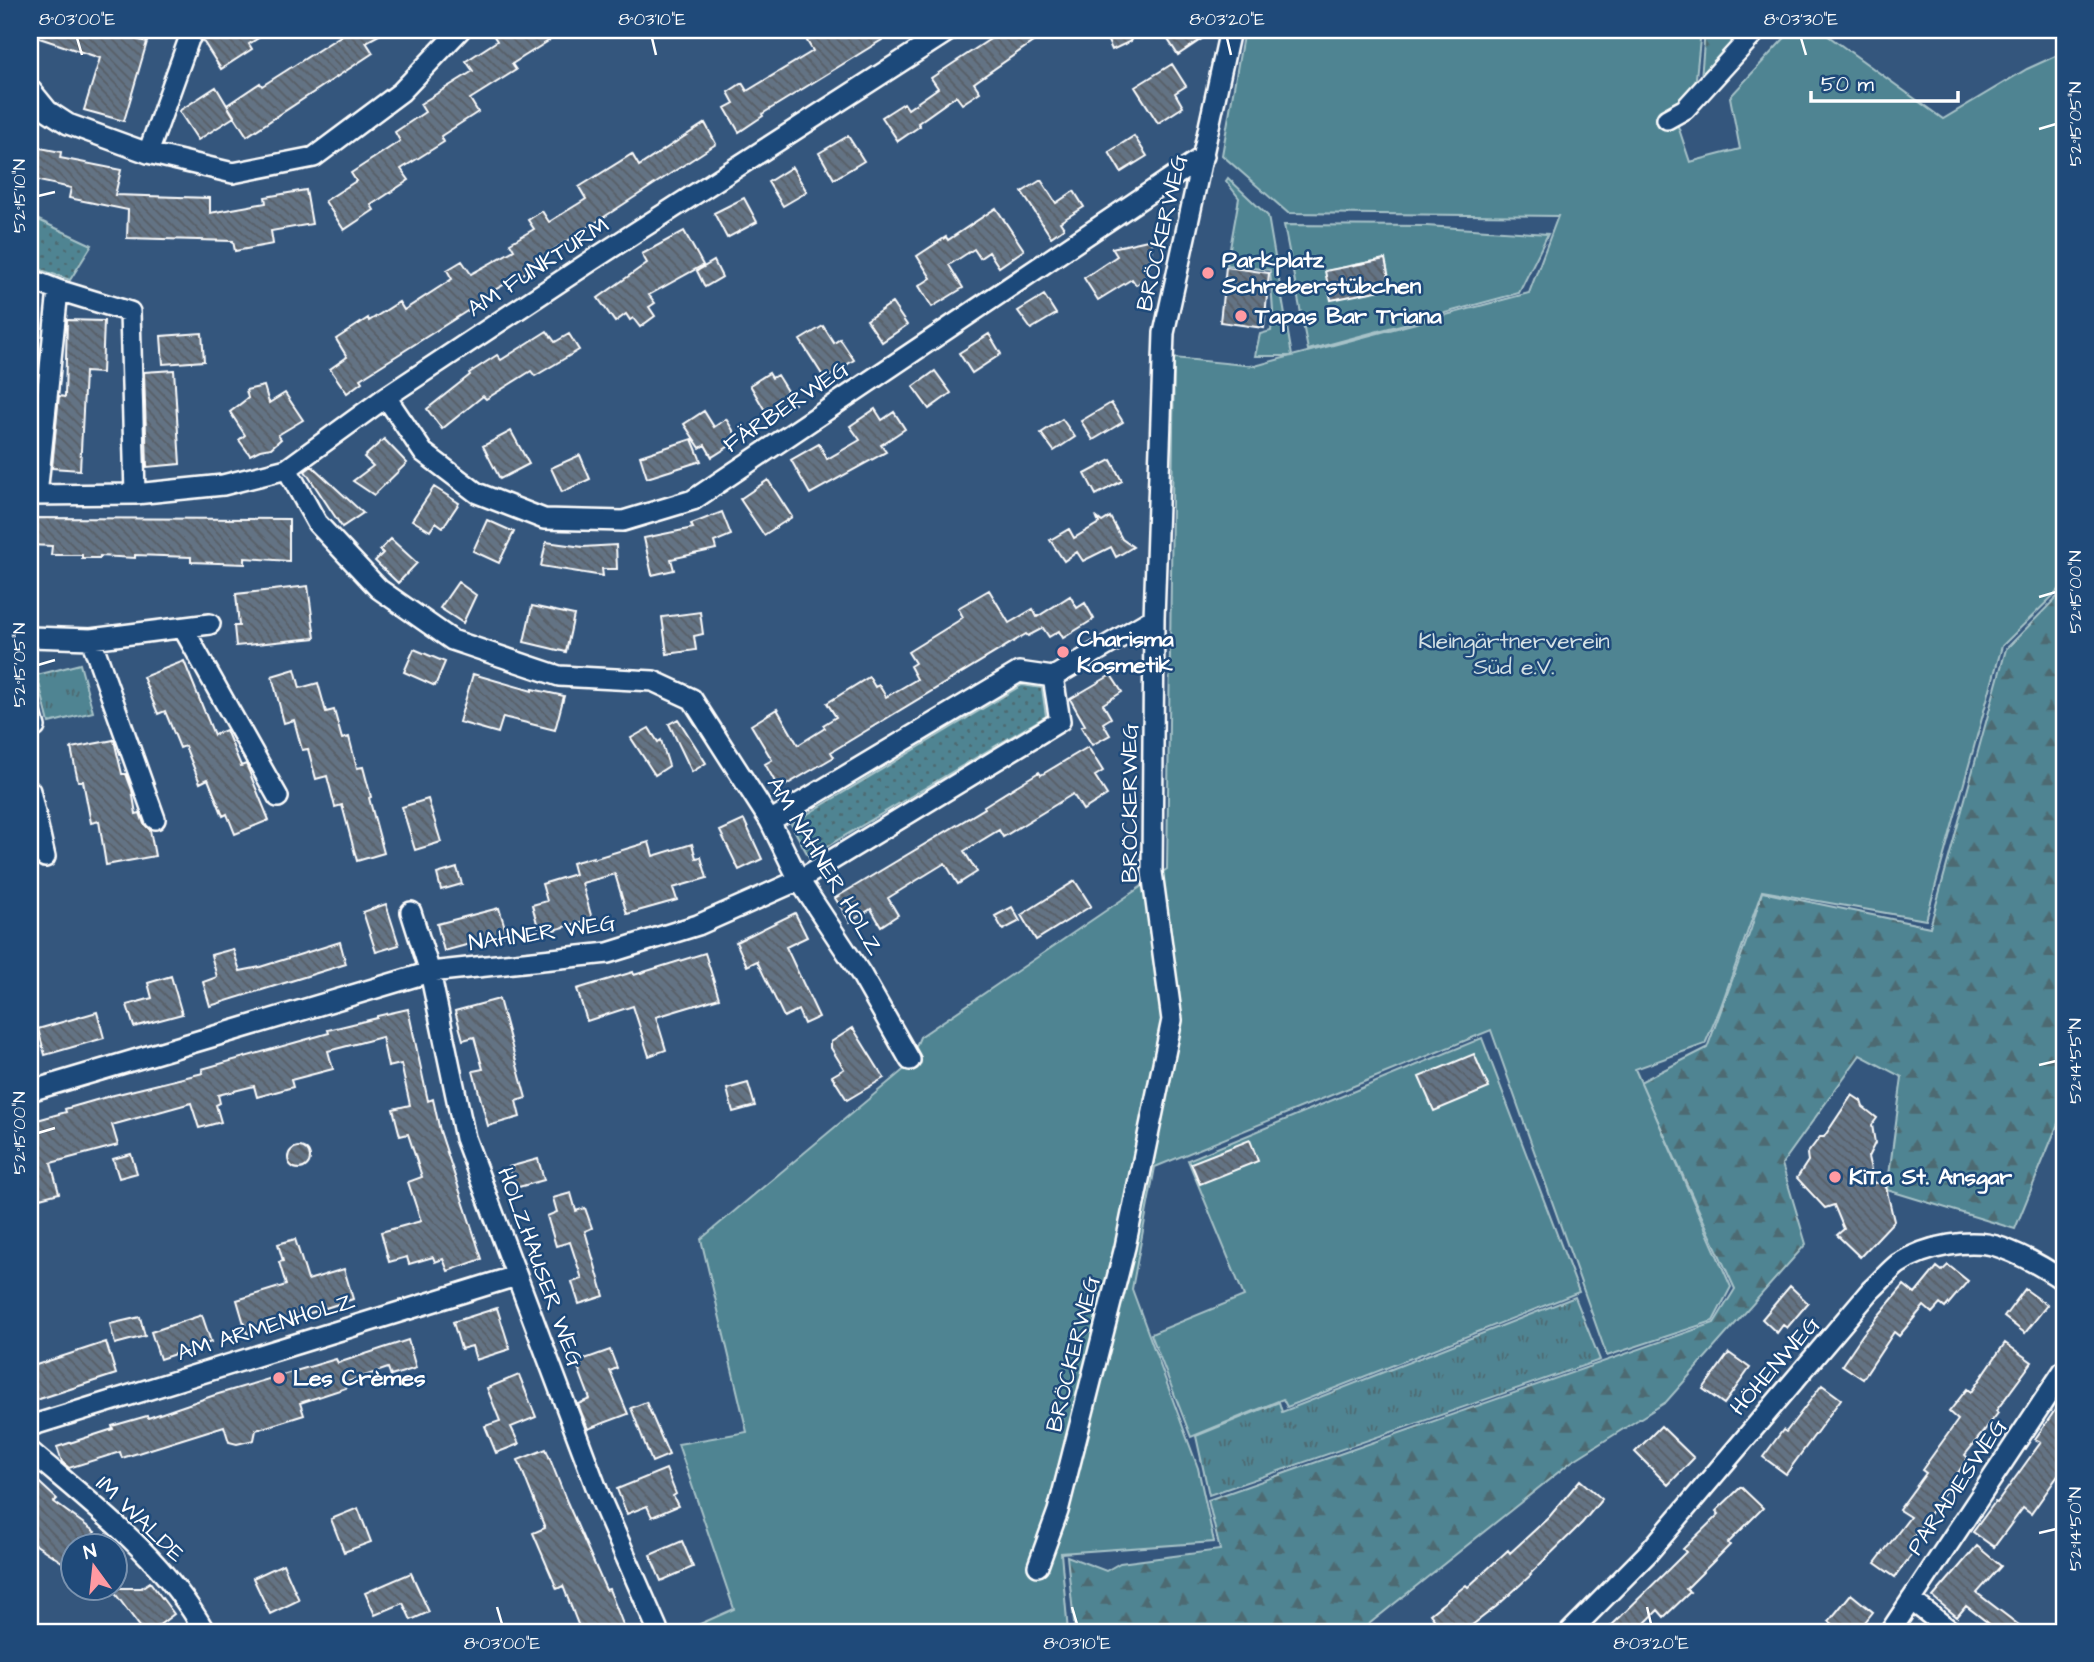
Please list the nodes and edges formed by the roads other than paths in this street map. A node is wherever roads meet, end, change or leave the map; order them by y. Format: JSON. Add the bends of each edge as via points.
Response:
{"nodes":[{"id":1,"x":195,"y":30,"type":"edge"},
{"id":2,"x":460,"y":30,"type":"edge"},
{"id":3,"x":950,"y":30,"type":"edge"},
{"id":4,"x":1230,"y":30,"type":"edge"},
{"id":5,"x":1757,"y":30,"type":"edge"},
{"id":6,"x":30,"y":89,"type":"edge"},
{"id":7,"x":1667,"y":119,"type":"dead end"},
{"id":8,"x":148,"y":153,"type":"junction"},
{"id":9,"x":1204,"y":156,"type":"junction"},
{"id":10,"x":30,"y":279,"type":"edge"},
{"id":11,"x":58,"y":290,"type":"junction"},
{"id":12,"x":386,"y":397,"type":"junction"},
{"id":13,"x":287,"y":469,"type":"junction"},
{"id":14,"x":135,"y":494,"type":"junction"},
{"id":15,"x":33,"y":495,"type":"edge"},
{"id":16,"x":1154,"y":618,"type":"junction"},
{"id":17,"x":210,"y":624,"type":"dead end"},
{"id":18,"x":183,"y":628,"type":"junction"},
{"id":19,"x":30,"y":637,"type":"edge"},
{"id":20,"x":91,"y":639,"type":"junction"},
{"id":21,"x":1053,"y":677,"type":"junction"},
{"id":22,"x":30,"y":709,"type":"edge"},
{"id":23,"x":30,"y":728,"type":"edge"},
{"id":24,"x":30,"y":791,"type":"edge"},
{"id":25,"x":278,"y":797,"type":"dead end"},
{"id":26,"x":155,"y":819,"type":"dead end"},
{"id":27,"x":770,"y":821,"type":"junction"},
{"id":28,"x":46,"y":857,"type":"dead end"},
{"id":29,"x":799,"y":880,"type":"junction"},
{"id":30,"x":411,"y":912,"type":"dead end"},
{"id":31,"x":430,"y":972,"type":"junction"},
{"id":32,"x":910,"y":1060,"type":"dead end"},
{"id":33,"x":30,"y":1091,"type":"edge"},
{"id":34,"x":516,"y":1276,"type":"junction"},
{"id":35,"x":2064,"y":1281,"type":"edge"},
{"id":36,"x":2061,"y":1380,"type":"edge"},
{"id":37,"x":30,"y":1426,"type":"edge"},
{"id":38,"x":30,"y":1451,"type":"edge"},
{"id":39,"x":1038,"y":1566,"type":"dead end"},
{"id":40,"x":1911,"y":1600,"type":"junction"},
{"id":41,"x":657,"y":1628,"type":"dead end"},
{"id":42,"x":205,"y":1632,"type":"edge"},
{"id":43,"x":1570,"y":1632,"type":"edge"},
{"id":44,"x":1890,"y":1632,"type":"edge"},
{"id":45,"x":1952,"y":1632,"type":"edge"}],
"edges":[{"from":1,"to":8,"type":"street"},
{"from":2,"to":8,"type":"street","via":[[401,92],[314,157],[233,173]]},
{"from":3,"to":12,"type":"street","name":"AM FUNKTURM"},
{"from":4,"to":9,"type":"street","name":"BRÖCKERWEG"},
{"from":5,"to":7,"type":"street","via":[[1685,109]]},
{"from":6,"to":8,"type":"street","via":[[48,111],[68,124]]},
{"from":9,"to":12,"type":"street","name":"FÄRBERWEG","via":[[693,500],[623,521],[544,519],[477,493],[423,452]]},
{"from":9,"to":16,"type":"street","name":"BRÖCKERWEG","via":[[1164,333]]},
{"from":10,"to":11,"type":"street"},
{"from":11,"to":14,"type":"street","via":[[130,312]]},
{"from":11,"to":15,"type":"street","name":"AM FUNKTURM"},
{"from":12,"to":13,"type":"street","name":"AM FUNKTURM"},
{"from":13,"to":14,"type":"street","name":"AM FUNKTURM","via":[[223,485]]},
{"from":13,"to":27,"type":"street","name":"AM NAHNER HOLZ","via":[[317,523],[379,589],[453,640],[559,676],[653,681],[692,699]]},
{"from":14,"to":15,"type":"street","name":"AM FUNKTURM"},
{"from":16,"to":21,"type":"street"},
{"from":16,"to":39,"type":"street","name":"BRÖCKERWEG","via":[[1152,872],[1172,1020],[1125,1247],[1058,1511]]},
{"from":17,"to":18,"type":"street"},
{"from":18,"to":20,"type":"street"},
{"from":18,"to":25,"type":"street"},
{"from":19,"to":20,"type":"street"},
{"from":20,"to":26,"type":"street"},
{"from":21,"to":27,"type":"street","via":[[1019,672]]},
{"from":21,"to":29,"type":"street","name":"NAHNER WEG","via":[[1060,721]]},
{"from":22,"to":23,"type":"street","via":[[35,727]]},
{"from":24,"to":28,"type":"street"},
{"from":27,"to":29,"type":"street","name":"AM NAHNER HOLZ"},
{"from":29,"to":31,"type":"street","name":"NAHNER WEG","via":[[698,925],[608,953]]},
{"from":29,"to":32,"type":"street","name":"AM NAHNER HOLZ","via":[[862,974]]},
{"from":30,"to":31,"type":"street","name":"HOLZHAUSER WEG"},
{"from":31,"to":33,"type":"street","name":"NAHNER WEG"},
{"from":31,"to":34,"type":"street","name":"HOLZHAUSER WEG","via":[[465,1138]]},
{"from":34,"to":37,"type":"street","name":"AM ARMENHOLZ"},
{"from":34,"to":41,"type":"street","name":"HOLZHAUSER WEG","via":[[601,1500]]},
{"from":35,"to":43,"type":"street","name":"HÖHENWEG","via":[[2000,1247],[1929,1248],[1897,1265],[1648,1553]]},
{"from":36,"to":40,"type":"street","name":"PARADIESWEG"},
{"from":38,"to":42,"type":"street","name":"IM WALDE","via":[[146,1554],[191,1607]]},
{"from":40,"to":44,"type":"street","name":"PARADIESWEG"},
{"from":40,"to":45,"type":"street"}]}
